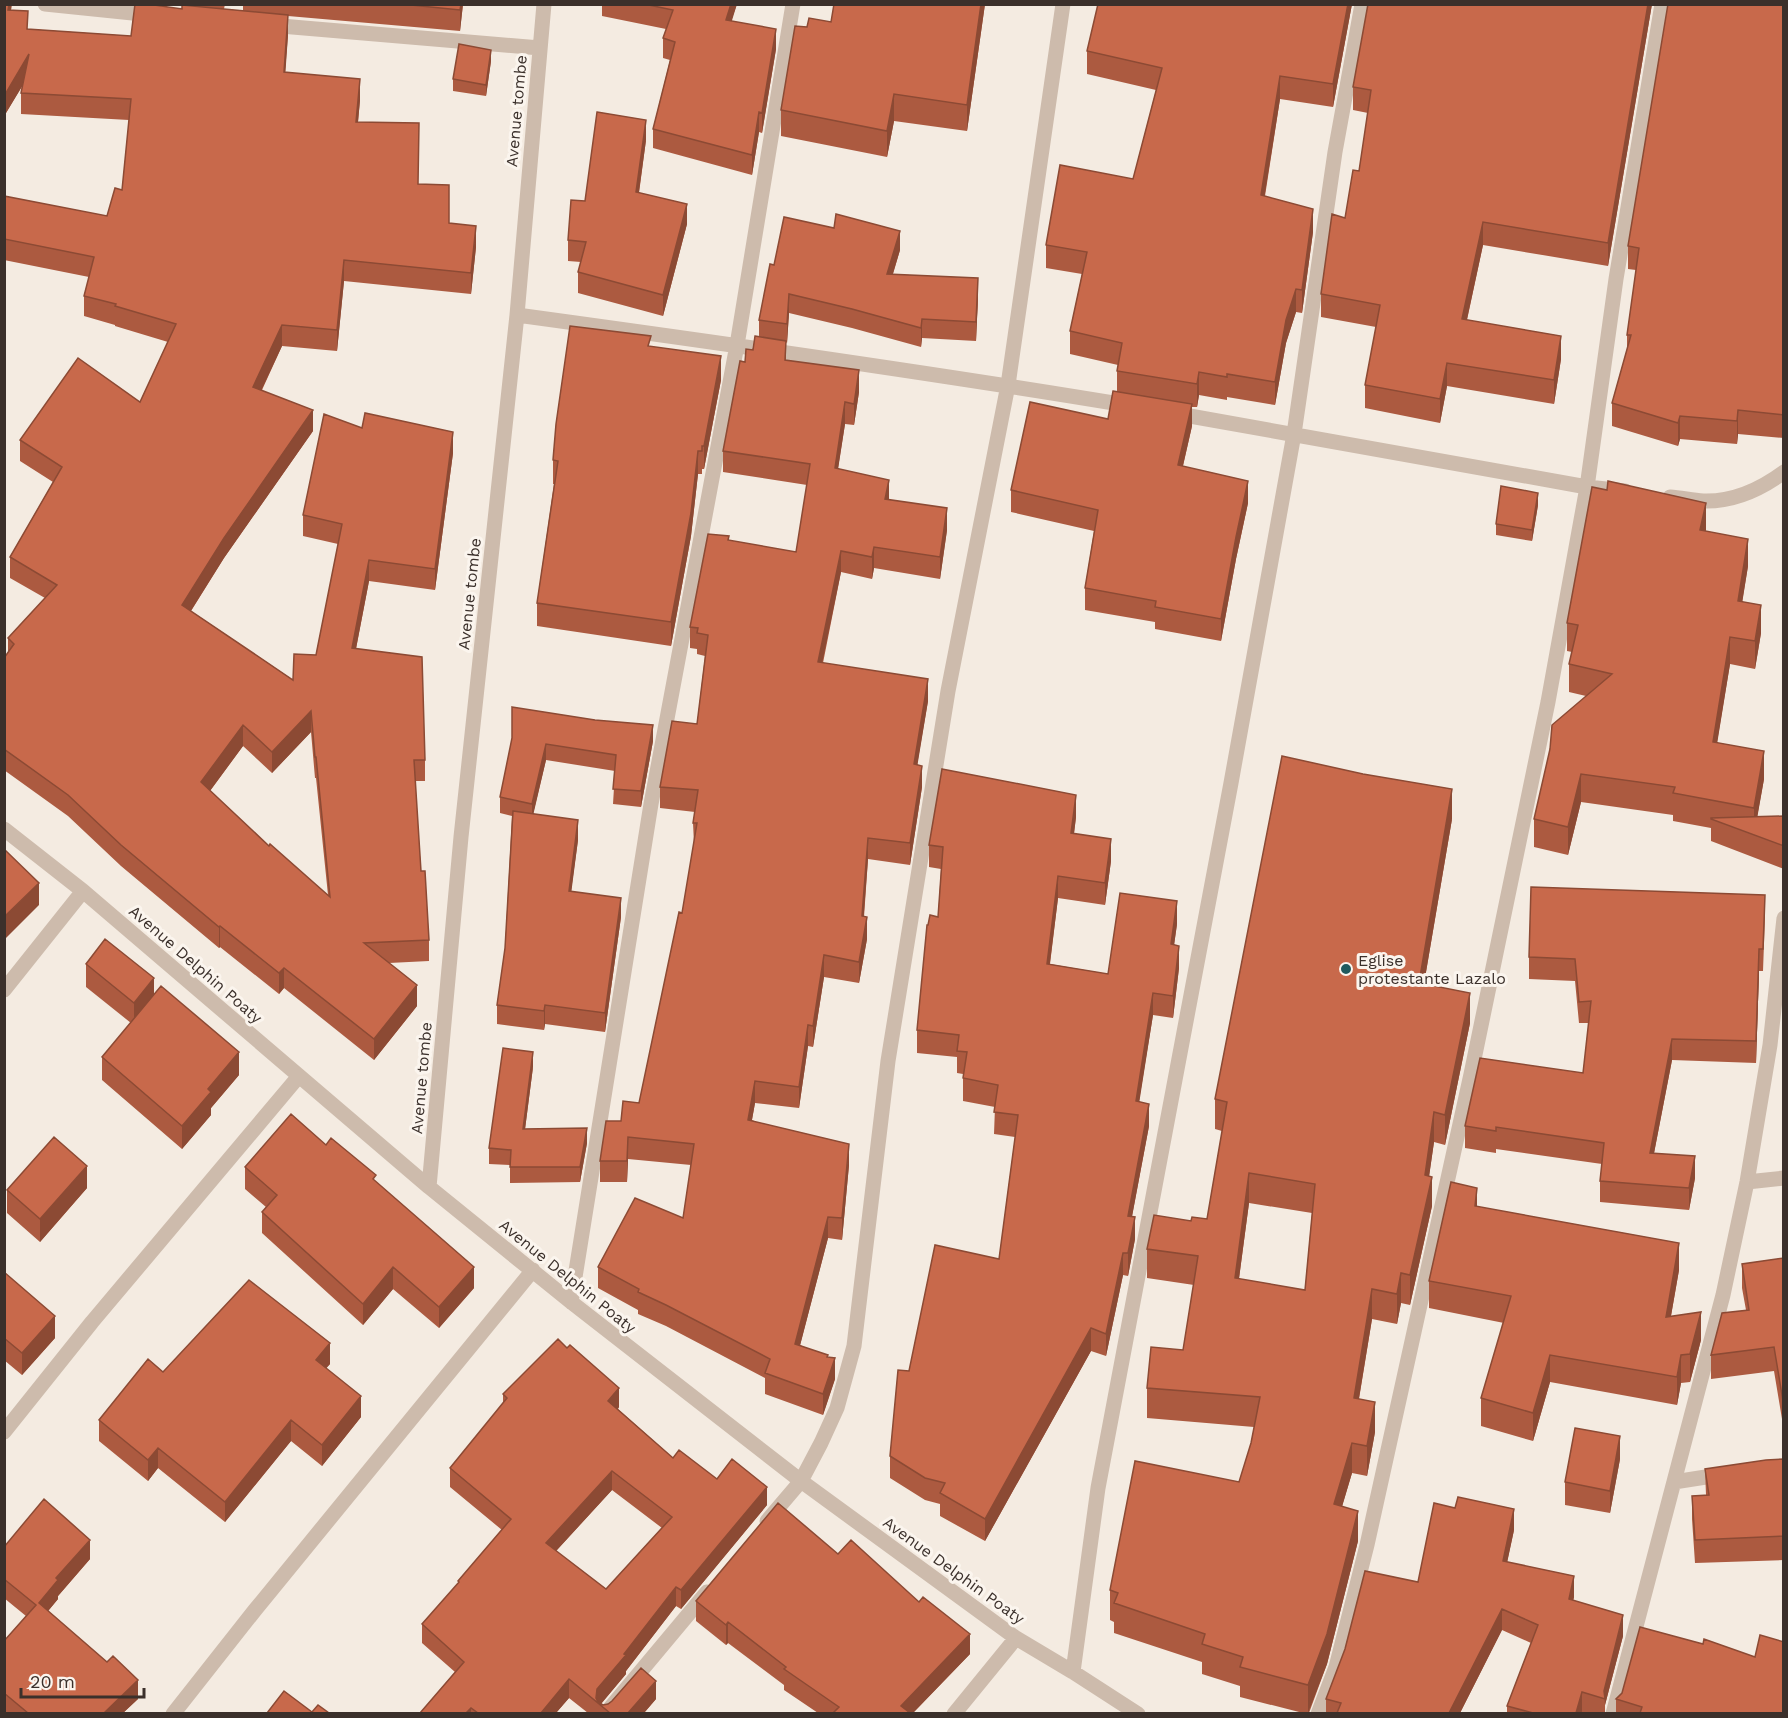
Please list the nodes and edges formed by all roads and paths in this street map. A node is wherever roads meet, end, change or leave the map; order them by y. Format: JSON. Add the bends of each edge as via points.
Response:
{"nodes":[{"id":1,"x":45,"y":4,"type":"edge"},
{"id":2,"x":544,"y":4,"type":"edge"},
{"id":3,"x":793,"y":4,"type":"edge"},
{"id":4,"x":1063,"y":4,"type":"edge"},
{"id":5,"x":1362,"y":4,"type":"edge"},
{"id":6,"x":1662,"y":4,"type":"edge"},
{"id":7,"x":163,"y":16,"type":"edge"},
{"id":8,"x":257,"y":24,"type":"edge"},
{"id":9,"x":540,"y":48,"type":"junction"},
{"id":10,"x":517,"y":315,"type":"junction"},
{"id":11,"x":737,"y":345,"type":"junction"},
{"id":12,"x":1008,"y":385,"type":"junction"},
{"id":13,"x":1294,"y":434,"type":"junction"},
{"id":14,"x":1784,"y":472,"type":"edge"},
{"id":15,"x":1587,"y":487,"type":"junction"},
{"id":16,"x":1634,"y":492,"type":"edge"},
{"id":17,"x":1658,"y":495,"type":"edge"},
{"id":18,"x":4,"y":829,"type":"edge"},
{"id":19,"x":83,"y":891,"type":"junction"},
{"id":20,"x":1784,"y":918,"type":"edge"},
{"id":21,"x":4,"y":990,"type":"edge"},
{"id":22,"x":299,"y":1076,"type":"junction"},
{"id":23,"x":1784,"y":1178,"type":"edge"},
{"id":24,"x":1747,"y":1182,"type":"junction"},
{"id":25,"x":429,"y":1187,"type":"junction"},
{"id":26,"x":533,"y":1270,"type":"junction"},
{"id":27,"x":571,"y":1302,"type":"junction"},
{"id":28,"x":4,"y":1432,"type":"edge"},
{"id":29,"x":1740,"y":1471,"type":"edge"},
{"id":30,"x":801,"y":1481,"type":"junction"},
{"id":31,"x":1674,"y":1482,"type":"junction"},
{"id":32,"x":757,"y":1533,"type":"edge"},
{"id":33,"x":713,"y":1585,"type":"edge"},
{"id":34,"x":1016,"y":1638,"type":"junction"},
{"id":35,"x":1073,"y":1672,"type":"junction"},
{"id":36,"x":173,"y":1713,"type":"edge"},
{"id":37,"x":605,"y":1713,"type":"edge"},
{"id":38,"x":954,"y":1713,"type":"edge"},
{"id":39,"x":1138,"y":1713,"type":"edge"},
{"id":40,"x":1318,"y":1713,"type":"edge"},
{"id":41,"x":1613,"y":1713,"type":"edge"}],
"edges":[{"from":1,"to":7,"type":"street"},
{"from":2,"to":9,"type":"street","name":"Avenue tombe"},
{"from":3,"to":11,"type":"street"},
{"from":4,"to":12,"type":"street"},
{"from":5,"to":13,"type":"street","via":[[1335,152]]},
{"from":6,"to":15,"type":"street","via":[[1616,279]]},
{"from":8,"to":9,"type":"street"},
{"from":9,"to":10,"type":"street","name":"Avenue tombe"},
{"from":10,"to":11,"type":"street"},
{"from":10,"to":25,"type":"street","name":"Avenue tombe","via":[[461,837]]},
{"from":11,"to":12,"type":"street"},
{"from":11,"to":27,"type":"street","via":[[651,804]]},
{"from":12,"to":13,"type":"street"},
{"from":12,"to":30,"type":"street","via":[[948,691],[890,1050],[854,1346],[837,1408]]},
{"from":13,"to":15,"type":"street"},
{"from":13,"to":35,"type":"street","via":[[1098,1488]]},
{"from":14,"to":17,"type":"street","via":[[1739,496],[1705,501]]},
{"from":15,"to":16,"type":"street"},
{"from":15,"to":40,"type":"street","via":[[1548,702],[1471,1074],[1367,1545],[1336,1667]]},
{"from":18,"to":19,"type":"street","name":"Avenue Delphin Poaty"},
{"from":19,"to":21,"type":"street"},
{"from":19,"to":22,"type":"street","name":"Avenue Delphin Poaty"},
{"from":20,"to":24,"type":"street","via":[[1770,1045]]},
{"from":22,"to":25,"type":"street","name":"Avenue Delphin Poaty"},
{"from":22,"to":28,"type":"street"},
{"from":23,"to":24,"type":"street"},
{"from":24,"to":31,"type":"street","via":[[1723,1295]]},
{"from":25,"to":26,"type":"street","name":"Avenue Delphin Poaty"},
{"from":26,"to":27,"type":"street","name":"Avenue Delphin Poaty"},
{"from":26,"to":36,"type":"street"},
{"from":27,"to":30,"type":"street","name":"Avenue Delphin Poaty"},
{"from":29,"to":31,"type":"street"},
{"from":30,"to":32,"type":"street"},
{"from":30,"to":34,"type":"street","name":"Avenue Delphin Poaty"},
{"from":31,"to":41,"type":"street"},
{"from":33,"to":37,"type":"street"},
{"from":34,"to":35,"type":"street","name":"Avenue Delphin Poaty"},
{"from":34,"to":38,"type":"street"},
{"from":35,"to":39,"type":"street","name":"Avenue Delphin Poaty"}]}
